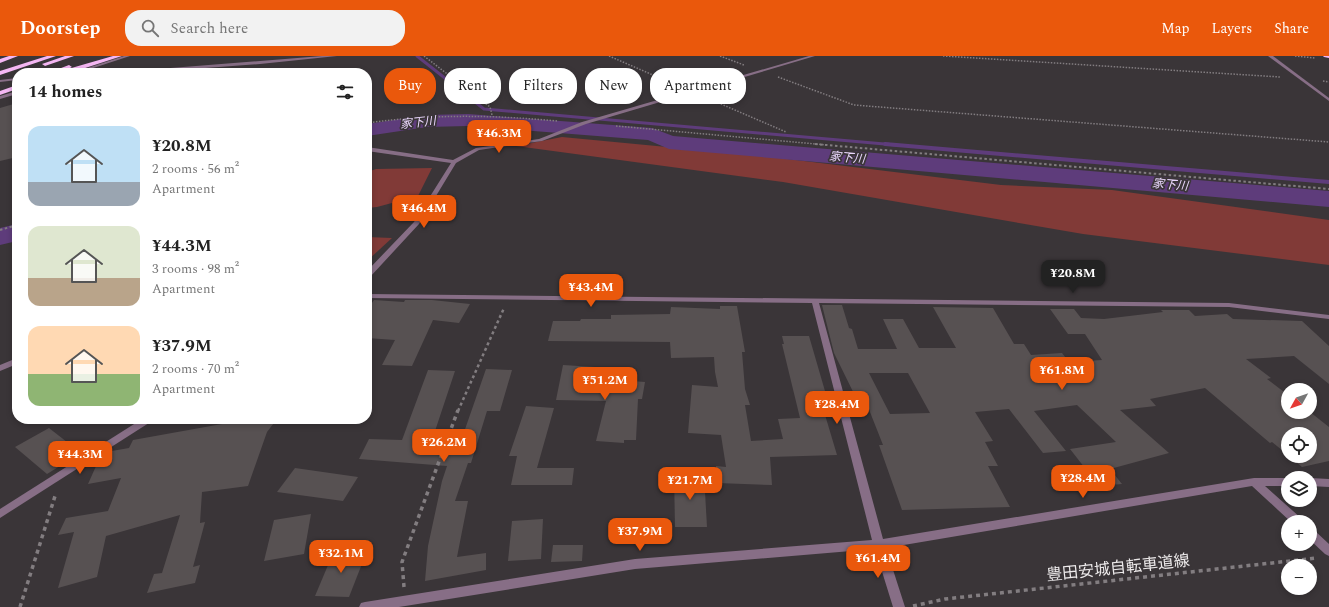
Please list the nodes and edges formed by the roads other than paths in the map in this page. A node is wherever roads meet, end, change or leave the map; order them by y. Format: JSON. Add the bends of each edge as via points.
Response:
{"nodes":[{"id":1,"x":15,"y":56,"type":"edge"},
{"id":2,"x":71,"y":56,"type":"edge"},
{"id":3,"x":105,"y":56,"type":"edge"},
{"id":4,"x":119,"y":56,"type":"edge"},
{"id":5,"x":128,"y":56,"type":"edge"},
{"id":6,"x":335,"y":56,"type":"edge"},
{"id":7,"x":813,"y":56,"type":"edge"},
{"id":8,"x":1270,"y":56,"type":"edge"},
{"id":9,"x":54,"y":59,"type":"edge"},
{"id":10,"x":0,"y":61,"type":"edge"},
{"id":11,"x":15,"y":68,"type":"edge"},
{"id":12,"x":31,"y":68,"type":"edge"},
{"id":13,"x":67,"y":68,"type":"edge"},
{"id":14,"x":79,"y":68,"type":"edge"},
{"id":15,"x":90,"y":68,"type":"edge"},
{"id":16,"x":190,"y":68,"type":"edge"},
{"id":17,"x":12,"y":69,"type":"edge"},
{"id":18,"x":0,"y":73,"type":"edge"},
{"id":19,"x":12,"y":75,"type":"edge"},
{"id":20,"x":0,"y":80,"type":"edge"},
{"id":21,"x":12,"y":80,"type":"edge"},
{"id":22,"x":12,"y":85,"type":"edge"},
{"id":23,"x":0,"y":89,"type":"edge"},
{"id":24,"x":12,"y":90,"type":"edge"},
{"id":25,"x":3,"y":94,"type":"edge"},
{"id":26,"x":0,"y":98,"type":"edge"},
{"id":27,"x":1329,"y":100,"type":"edge"},
{"id":28,"x":372,"y":150,"type":"edge"},
{"id":29,"x":454,"y":162,"type":"junction"},
{"id":30,"x":372,"y":270,"type":"edge"},
{"id":31,"x":372,"y":296,"type":"edge"},
{"id":32,"x":815,"y":301,"type":"junction"},
{"id":33,"x":1329,"y":317,"type":"edge"},
{"id":34,"x":12,"y":363,"type":"edge"},
{"id":35,"x":0,"y":368,"type":"edge"},
{"id":36,"x":141,"y":424,"type":"edge"},
{"id":37,"x":1254,"y":482,"type":"junction"},
{"id":38,"x":1281,"y":482,"type":"edge"},
{"id":39,"x":1317,"y":482,"type":"edge"},
{"id":40,"x":1329,"y":483,"type":"edge"},
{"id":41,"x":0,"y":514,"type":"edge"},
{"id":42,"x":1290,"y":515,"type":"edge"},
{"id":43,"x":1317,"y":543,"type":"edge"},
{"id":44,"x":880,"y":544,"type":"junction"},
{"id":45,"x":1325,"y":554,"type":"edge"},
{"id":46,"x":405,"y":603,"type":"edge"},
{"id":47,"x":365,"y":607,"type":"edge"},
{"id":48,"x":899,"y":607,"type":"edge"}],
"edges":[{"from":1,"to":10,"type":"highway"},
{"from":2,"to":9,"type":"highway"},
{"from":3,"to":13,"type":"highway"},
{"from":4,"to":14,"type":"highway"},
{"from":5,"to":15,"type":"street"},
{"from":6,"to":16,"type":"street"},
{"from":7,"to":29,"type":"street","via":[[584,123],[540,140],[478,149]]},
{"from":8,"to":27,"type":"street"},
{"from":9,"to":11,"type":"highway","via":[[42,59]]},
{"from":9,"to":12,"type":"highway"},
{"from":17,"to":18,"type":"highway"},
{"from":19,"to":20,"type":"highway"},
{"from":20,"to":21,"type":"street"},
{"from":22,"to":23,"type":"highway"},
{"from":24,"to":25,"type":"highway"},
{"from":25,"to":26,"type":"street"},
{"from":28,"to":29,"type":"street"},
{"from":29,"to":30,"type":"street","via":[[417,223]]},
{"from":31,"to":32,"type":"street"},
{"from":32,"to":33,"type":"street","via":[[1229,305]]},
{"from":32,"to":44,"type":"street"},
{"from":34,"to":35,"type":"street"},
{"from":36,"to":41,"type":"street"},
{"from":37,"to":38,"type":"street"},
{"from":37,"to":42,"type":"street"},
{"from":37,"to":44,"type":"street"},
{"from":39,"to":40,"type":"street"},
{"from":43,"to":45,"type":"street"},
{"from":44,"to":46,"type":"street","via":[[635,564]]},
{"from":44,"to":48,"type":"street"},
{"from":46,"to":47,"type":"street"}]}
